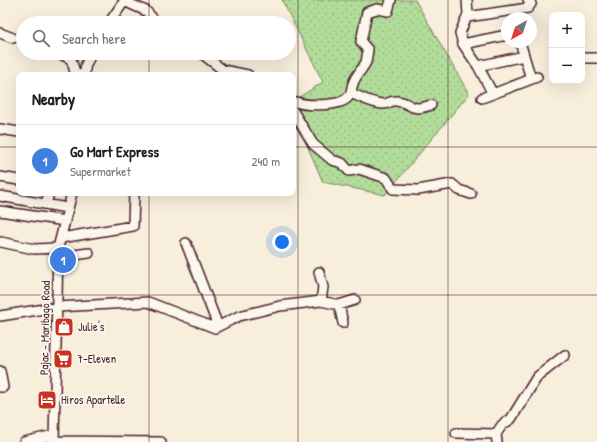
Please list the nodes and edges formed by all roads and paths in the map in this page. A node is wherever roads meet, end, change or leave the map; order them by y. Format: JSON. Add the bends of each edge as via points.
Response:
{"nodes":[{"id":1,"x":125,"y":0,"type":"edge"},
{"id":2,"x":391,"y":0,"type":"edge"},
{"id":3,"x":467,"y":0,"type":"edge"},
{"id":4,"x":528,"y":0,"type":"edge"},
{"id":5,"x":517,"y":12,"type":"edge"},
{"id":6,"x":501,"y":15,"type":"edge"},
{"id":7,"x":113,"y":16,"type":"edge"},
{"id":8,"x":151,"y":16,"type":"edge"},
{"id":9,"x":467,"y":17,"type":"junction"},
{"id":10,"x":0,"y":33,"type":"edge"},
{"id":11,"x":501,"y":37,"type":"edge"},
{"id":12,"x":13,"y":38,"type":"dead end"},
{"id":13,"x":463,"y":44,"type":"junction"},
{"id":14,"x":522,"y":48,"type":"edge"},
{"id":15,"x":524,"y":56,"type":"junction"},
{"id":16,"x":585,"y":58,"type":"edge"},
{"id":17,"x":597,"y":58,"type":"edge"},
{"id":18,"x":71,"y":60,"type":"edge"},
{"id":19,"x":88,"y":60,"type":"edge"},
{"id":20,"x":210,"y":60,"type":"edge"},
{"id":21,"x":478,"y":66,"type":"junction"},
{"id":22,"x":74,"y":72,"type":"edge"},
{"id":23,"x":85,"y":72,"type":"edge"},
{"id":24,"x":225,"y":72,"type":"edge"},
{"id":25,"x":350,"y":93,"type":"junction"},
{"id":26,"x":492,"y":94,"type":"junction"},
{"id":27,"x":482,"y":98,"type":"dead end"},
{"id":28,"x":296,"y":102,"type":"edge"},
{"id":29,"x":431,"y":105,"type":"dead end"},
{"id":30,"x":296,"y":117,"type":"edge"},
{"id":31,"x":0,"y":129,"type":"edge"},
{"id":32,"x":16,"y":132,"type":"edge"},
{"id":33,"x":0,"y":177,"type":"edge"},
{"id":34,"x":16,"y":180,"type":"edge"},
{"id":35,"x":471,"y":194,"type":"dead end"},
{"id":36,"x":0,"y":196,"type":"edge"},
{"id":37,"x":48,"y":196,"type":"edge"},
{"id":38,"x":71,"y":196,"type":"edge"},
{"id":39,"x":134,"y":196,"type":"edge"},
{"id":40,"x":46,"y":204,"type":"junction"},
{"id":41,"x":67,"y":208,"type":"junction"},
{"id":42,"x":0,"y":211,"type":"edge"},
{"id":43,"x":64,"y":221,"type":"junction"},
{"id":44,"x":61,"y":238,"type":"junction"},
{"id":45,"x":1,"y":242,"type":"edge"},
{"id":46,"x":186,"y":243,"type":"dead end"},
{"id":47,"x":58,"y":253,"type":"junction"},
{"id":48,"x":89,"y":253,"type":"dead end"},
{"id":49,"x":320,"y":272,"type":"dead end"},
{"id":50,"x":354,"y":300,"type":"dead end"},
{"id":51,"x":322,"y":301,"type":"junction"},
{"id":52,"x":339,"y":305,"type":"junction"},
{"id":53,"x":57,"y":306,"type":"junction"},
{"id":54,"x":0,"y":316,"type":"edge"},
{"id":55,"x":343,"y":322,"type":"dead end"},
{"id":56,"x":218,"y":326,"type":"junction"},
{"id":57,"x":565,"y":355,"type":"dead end"},
{"id":58,"x":0,"y":371,"type":"edge"},
{"id":59,"x":2,"y":387,"type":"edge"},
{"id":60,"x":456,"y":433,"type":"dead end"},
{"id":61,"x":497,"y":438,"type":"edge"},
{"id":62,"x":54,"y":439,"type":"edge"},
{"id":63,"x":162,"y":441,"type":"edge"},
{"id":64,"x":24,"y":442,"type":"edge"}],
"edges":[{"from":1,"to":7,"type":"street"},
{"from":1,"to":8,"type":"street"},
{"from":2,"to":25,"type":"street","via":[[388,11],[377,9],[367,12],[361,42],[368,50],[366,62]]},
{"from":3,"to":9,"type":"street"},
{"from":4,"to":5,"type":"street","via":[[531,4],[528,8]]},
{"from":6,"to":9,"type":"street"},
{"from":9,"to":13,"type":"street","via":[[460,33]]},
{"from":10,"to":12,"type":"street"},
{"from":11,"to":13,"type":"street"},
{"from":13,"to":21,"type":"street"},
{"from":14,"to":15,"type":"street"},
{"from":15,"to":21,"type":"street"},
{"from":15,"to":26,"type":"street","via":[[534,78]]},
{"from":16,"to":17,"type":"street"},
{"from":18,"to":22,"type":"street"},
{"from":19,"to":23,"type":"street"},
{"from":20,"to":24,"type":"street"},
{"from":21,"to":26,"type":"street"},
{"from":25,"to":28,"type":"street","via":[[344,101],[334,103],[304,105]]},
{"from":25,"to":29,"type":"street","via":[[384,104],[395,100],[419,109]]},
{"from":26,"to":27,"type":"street"},
{"from":30,"to":35,"type":"street","via":[[313,144],[332,160],[342,163],[348,171],[359,169],[386,178],[393,189],[418,190],[452,184],[459,190]]},
{"from":31,"to":32,"type":"street"},
{"from":33,"to":34,"type":"street"},
{"from":36,"to":40,"type":"street"},
{"from":37,"to":40,"type":"street"},
{"from":38,"to":41,"type":"street","name":"Pajac - Maribago Road"},
{"from":39,"to":44,"type":"street","via":[[133,226]]},
{"from":40,"to":41,"type":"street"},
{"from":41,"to":43,"type":"street","name":"Pajac - Maribago Road"},
{"from":42,"to":43,"type":"street"},
{"from":43,"to":44,"type":"street","name":"Pajac - Maribago Road"},
{"from":44,"to":47,"type":"street","name":"Pajac - Maribago Road"},
{"from":45,"to":47,"type":"street"},
{"from":46,"to":56,"type":"street"},
{"from":47,"to":48,"type":"street"},
{"from":47,"to":53,"type":"street","name":"Pajac - Maribago Road"},
{"from":49,"to":51,"type":"street"},
{"from":50,"to":52,"type":"street"},
{"from":51,"to":52,"type":"street"},
{"from":51,"to":56,"type":"street","via":[[256,311]]},
{"from":52,"to":55,"type":"street"},
{"from":53,"to":54,"type":"street"},
{"from":53,"to":56,"type":"street","via":[[148,302],[208,326]]},
{"from":53,"to":62,"type":"street","name":"Pajac - Maribago Road"},
{"from":57,"to":61,"type":"street","via":[[537,377],[511,419],[502,425]]},
{"from":58,"to":59,"type":"street"},
{"from":60,"to":61,"type":"street"},
{"from":62,"to":63,"type":"street"},
{"from":62,"to":64,"type":"street"}]}
